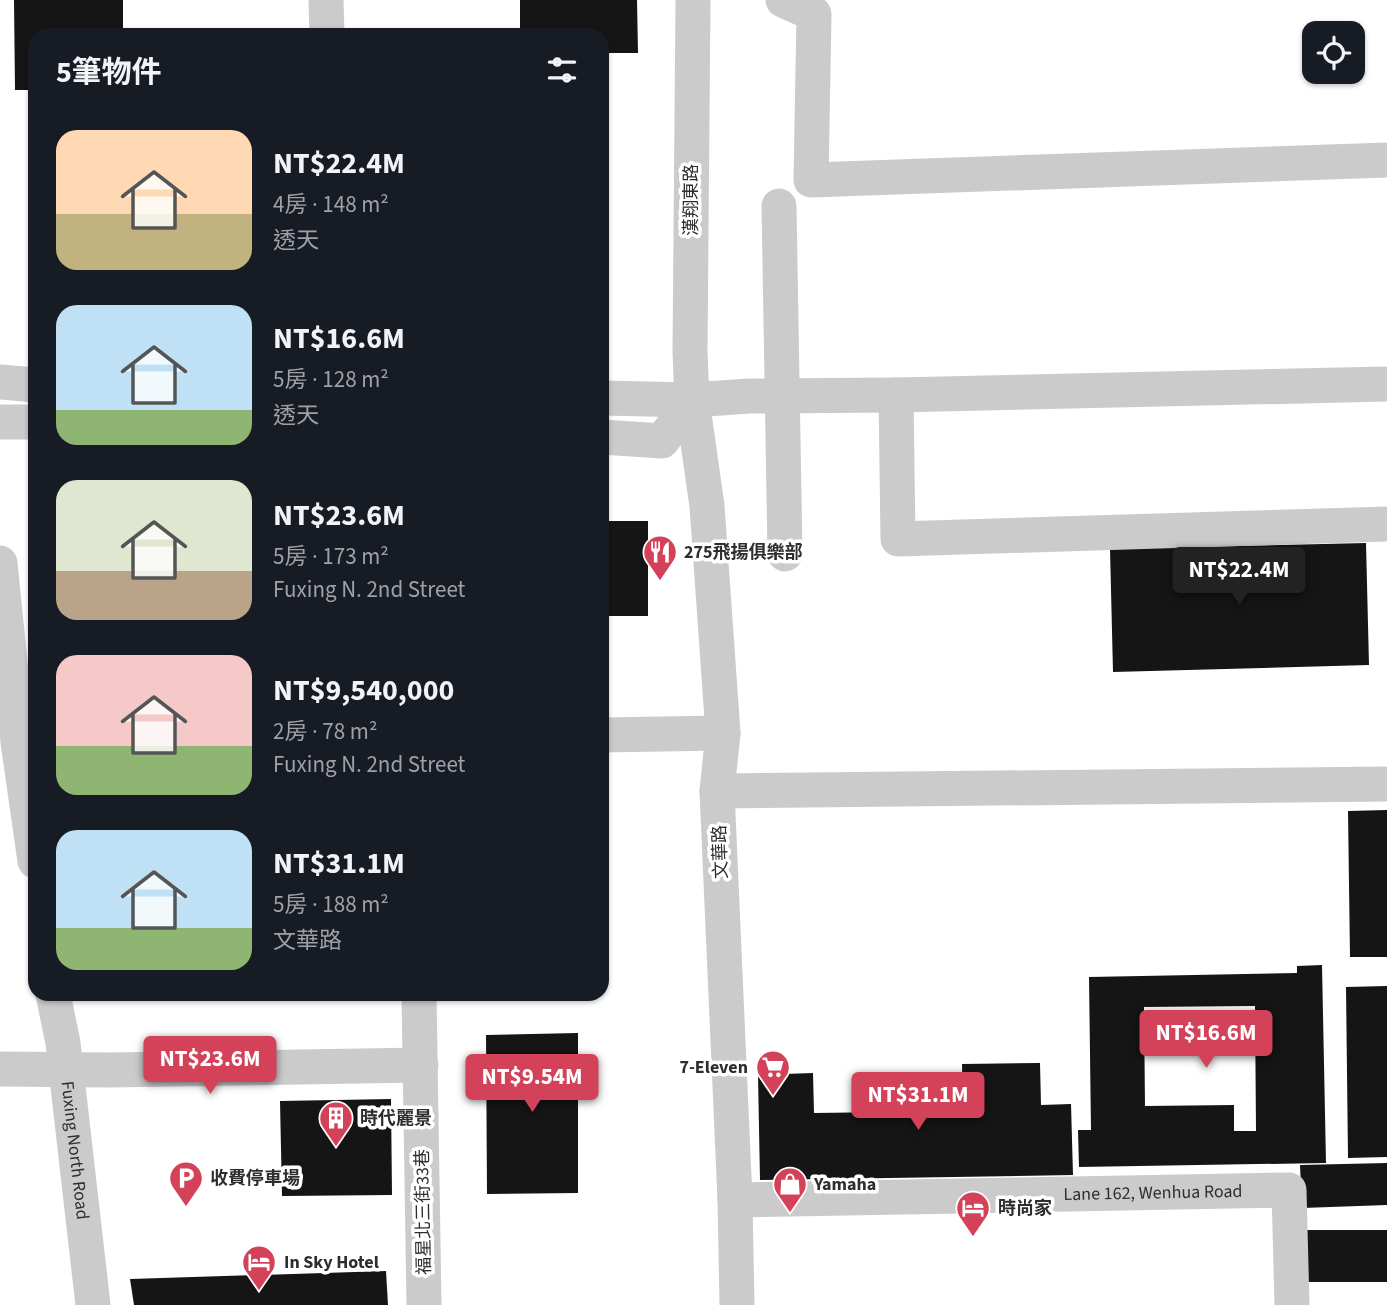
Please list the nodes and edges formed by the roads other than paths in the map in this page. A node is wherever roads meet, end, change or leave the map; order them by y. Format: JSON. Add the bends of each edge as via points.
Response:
{"nodes":[{"id":1,"x":326,"y":0,"type":"edge"},
{"id":2,"x":693,"y":0,"type":"edge"},
{"id":3,"x":783,"y":0,"type":"edge"},
{"id":4,"x":327,"y":28,"type":"edge"},
{"id":5,"x":1387,"y":160,"type":"edge"},
{"id":6,"x":779,"y":206,"type":"dead end"},
{"id":7,"x":0,"y":382,"type":"edge"},
{"id":8,"x":28,"y":384,"type":"edge"},
{"id":9,"x":1387,"y":384,"type":"edge"},
{"id":10,"x":895,"y":395,"type":"junction"},
{"id":11,"x":784,"y":397,"type":"junction"},
{"id":12,"x":609,"y":398,"type":"edge"},
{"id":13,"x":692,"y":400,"type":"junction"},
{"id":14,"x":0,"y":422,"type":"edge"},
{"id":15,"x":28,"y":422,"type":"edge"},
{"id":16,"x":609,"y":437,"type":"edge"},
{"id":17,"x":1387,"y":524,"type":"edge"},
{"id":18,"x":785,"y":554,"type":"dead end"},
{"id":19,"x":0,"y":563,"type":"edge"},
{"id":20,"x":723,"y":733,"type":"junction"},
{"id":21,"x":609,"y":735,"type":"edge"},
{"id":22,"x":18,"y":742,"type":"edge"},
{"id":23,"x":1387,"y":784,"type":"edge"},
{"id":24,"x":717,"y":792,"type":"junction"},
{"id":25,"x":28,"y":812,"type":"edge"},
{"id":26,"x":54,"y":1001,"type":"edge"},
{"id":27,"x":419,"y":1001,"type":"edge"},
{"id":28,"x":421,"y":1065,"type":"junction"},
{"id":29,"x":0,"y":1069,"type":"edge"},
{"id":30,"x":65,"y":1069,"type":"junction"},
{"id":31,"x":735,"y":1200,"type":"junction"},
{"id":32,"x":93,"y":1305,"type":"edge"},
{"id":33,"x":424,"y":1305,"type":"edge"},
{"id":34,"x":737,"y":1305,"type":"edge"},
{"id":35,"x":1292,"y":1305,"type":"edge"}],
"edges":[{"from":1,"to":4,"type":"street"},
{"from":2,"to":13,"type":"street","name":"漢翔東路"},
{"from":3,"to":5,"type":"street","via":[[814,14],[811,180]]},
{"from":6,"to":11,"type":"street"},
{"from":7,"to":8,"type":"street"},
{"from":9,"to":10,"type":"street"},
{"from":10,"to":11,"type":"street"},
{"from":10,"to":17,"type":"street","via":[[898,539]]},
{"from":11,"to":13,"type":"street"},
{"from":11,"to":18,"type":"street"},
{"from":12,"to":13,"type":"street"},
{"from":13,"to":16,"type":"street","via":[[662,441]]},
{"from":13,"to":20,"type":"street","name":"文華路","via":[[707,506]]},
{"from":14,"to":15,"type":"street"},
{"from":19,"to":22,"type":"street"},
{"from":20,"to":21,"type":"street"},
{"from":20,"to":24,"type":"street","name":"文華路"},
{"from":22,"to":25,"type":"street"},
{"from":23,"to":24,"type":"street"},
{"from":24,"to":31,"type":"street","name":"文華路"},
{"from":26,"to":30,"type":"street","name":"Fuxing North Road"},
{"from":27,"to":28,"type":"street","name":"福星北三街33巷"},
{"from":28,"to":30,"type":"street"},
{"from":28,"to":33,"type":"street","name":"福星北三街33巷"},
{"from":29,"to":30,"type":"street"},
{"from":30,"to":32,"type":"street","name":"Fuxing North Road"},
{"from":31,"to":34,"type":"street","name":"文華路"},
{"from":31,"to":35,"type":"street","name":"Lane 162, Wenhua Road","via":[[1289,1190]]}]}
